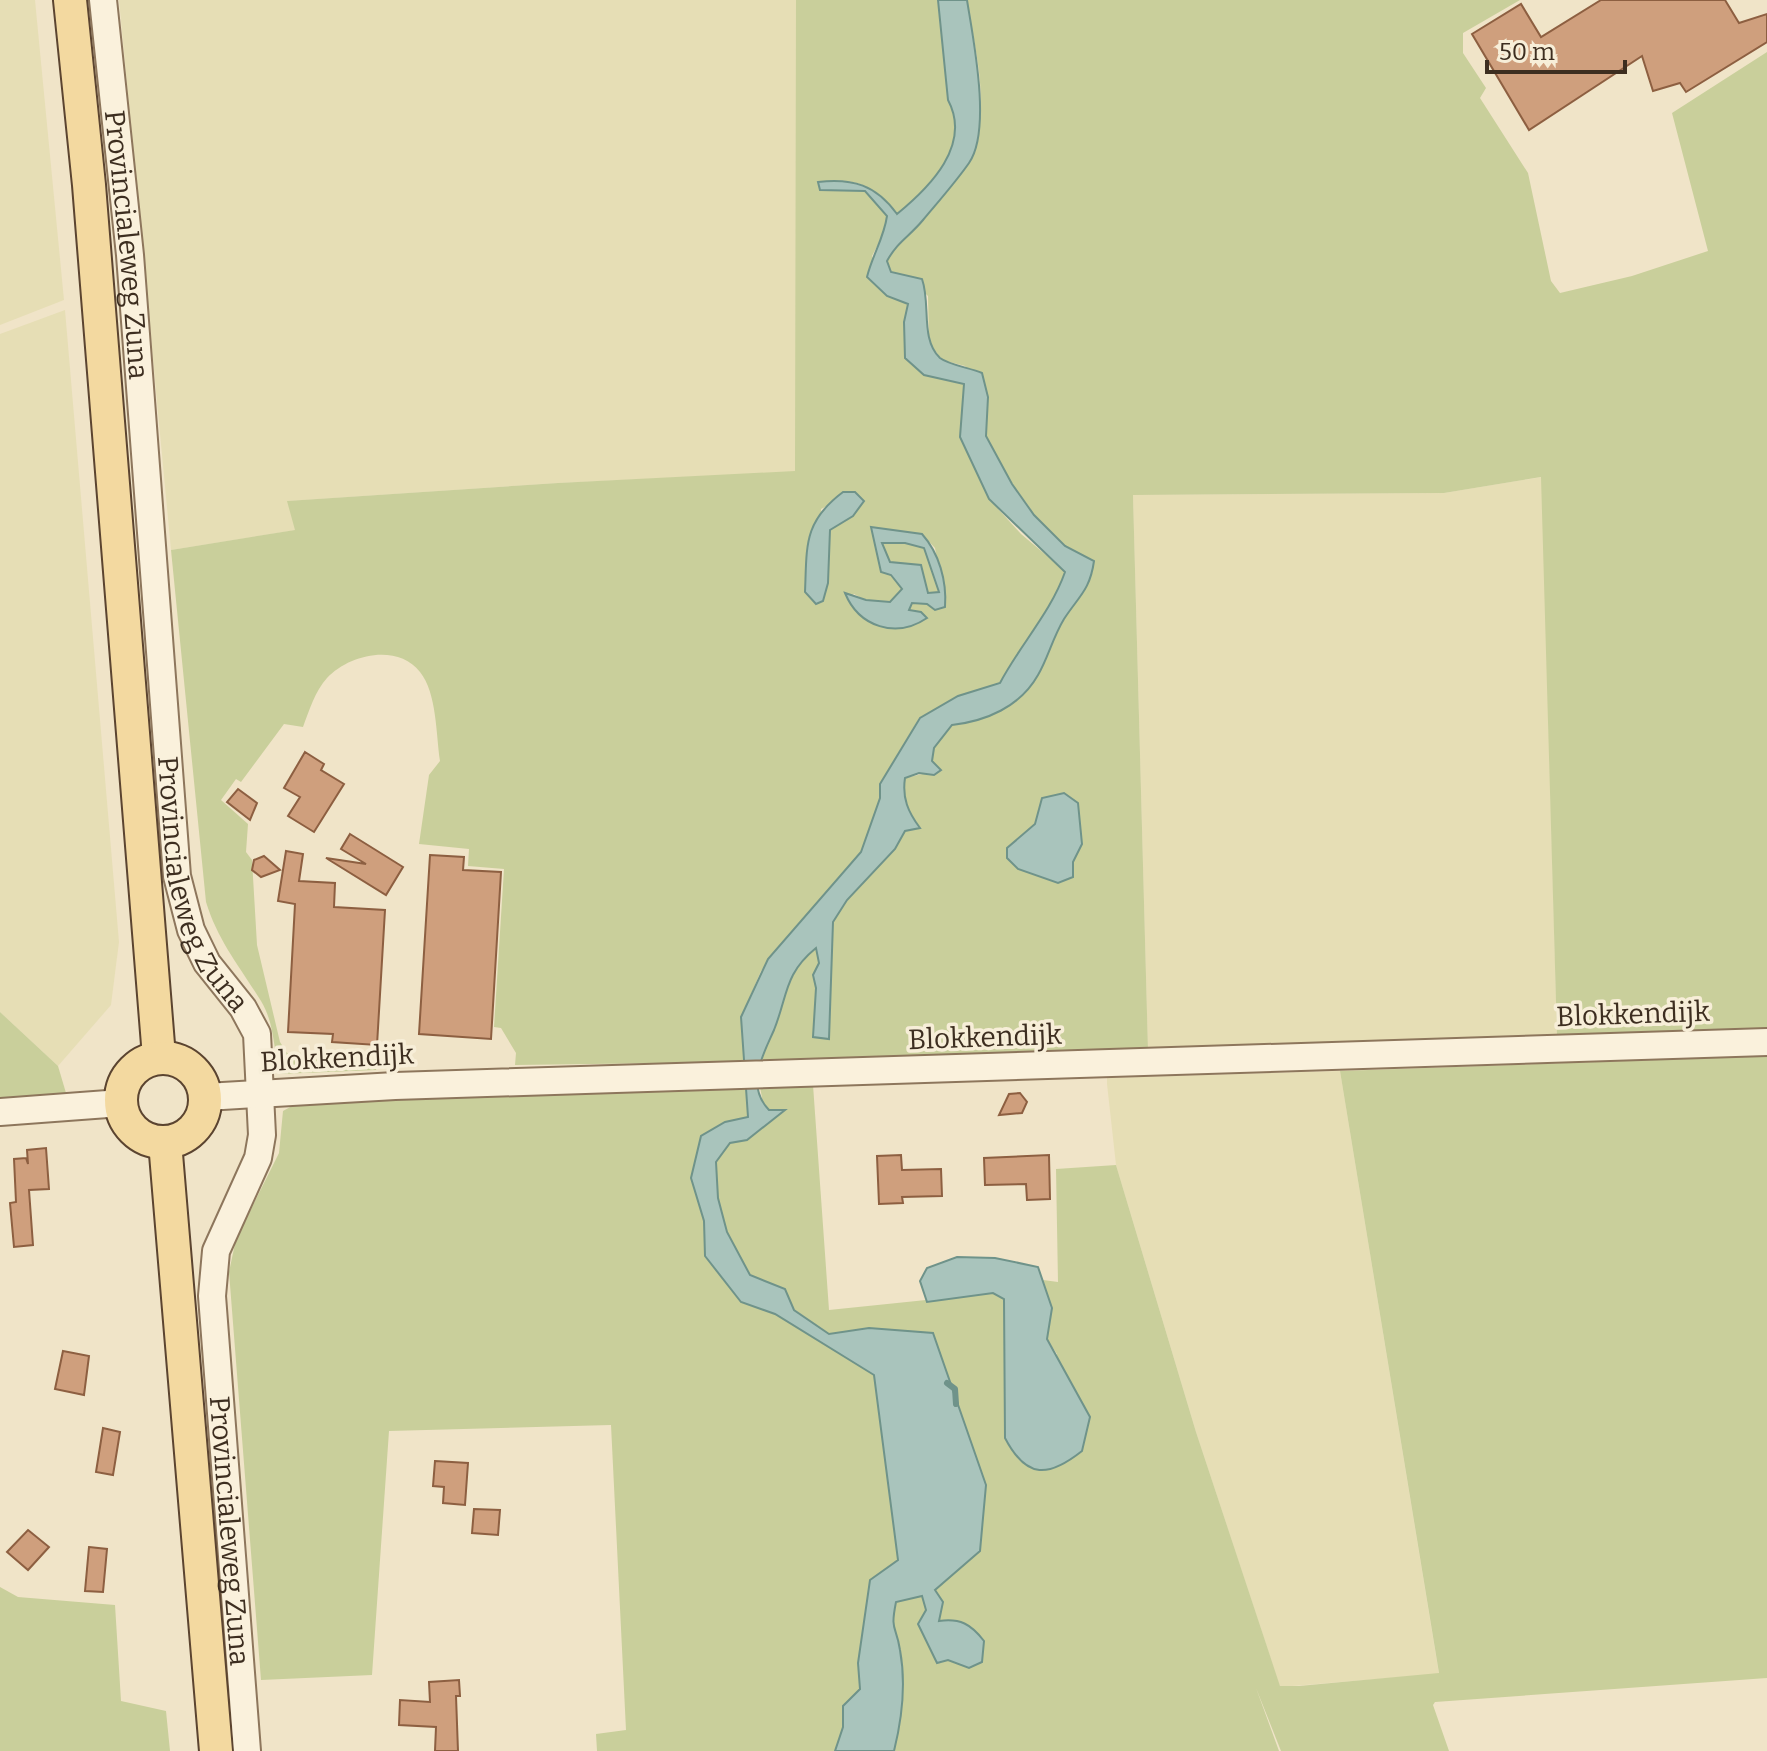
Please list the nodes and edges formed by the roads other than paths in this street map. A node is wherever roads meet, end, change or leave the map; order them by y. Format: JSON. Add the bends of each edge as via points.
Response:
{"nodes":[{"id":1,"x":70,"y":0,"type":"edge"},
{"id":2,"x":103,"y":0,"type":"edge"},
{"id":3,"x":1767,"y":1042,"type":"edge"},
{"id":4,"x":159,"y":1057,"type":"junction"},
{"id":5,"x":262,"y":1094,"type":"junction"},
{"id":6,"x":206,"y":1097,"type":"junction"},
{"id":7,"x":121,"y":1103,"type":"junction"},
{"id":8,"x":0,"y":1112,"type":"edge"},
{"id":9,"x":165,"y":1142,"type":"junction"},
{"id":10,"x":216,"y":1751,"type":"edge"},
{"id":11,"x":247,"y":1751,"type":"edge"}],
"edges":[{"from":1,"to":4,"type":"main road","name":"Provincialeweg Zuna"},
{"from":2,"to":5,"type":"street","name":"Provincialeweg Zuna","via":[[130,255],[177,876],[191,930],[207,963],[257,1034]]},
{"from":3,"to":5,"type":"street","name":"Blokkendijk"},
{"from":4,"to":6,"type":"main road","via":[[193,1069]]},
{"from":4,"to":7,"type":"main road","via":[[129,1074]]},
{"from":5,"to":6,"type":"street","name":"Blokkendijk"},
{"from":5,"to":11,"type":"street","name":"Provincialeweg Zuna","via":[[258,1158],[216,1251],[212,1296]]},
{"from":6,"to":9,"type":"main road","via":[[197,1125],[183,1138]]},
{"from":7,"to":8,"type":"street"},
{"from":7,"to":9,"type":"main road","via":[[126,1121],[140,1135]]},
{"from":9,"to":10,"type":"main road","name":"Provincialeweg Zuna"}]}
